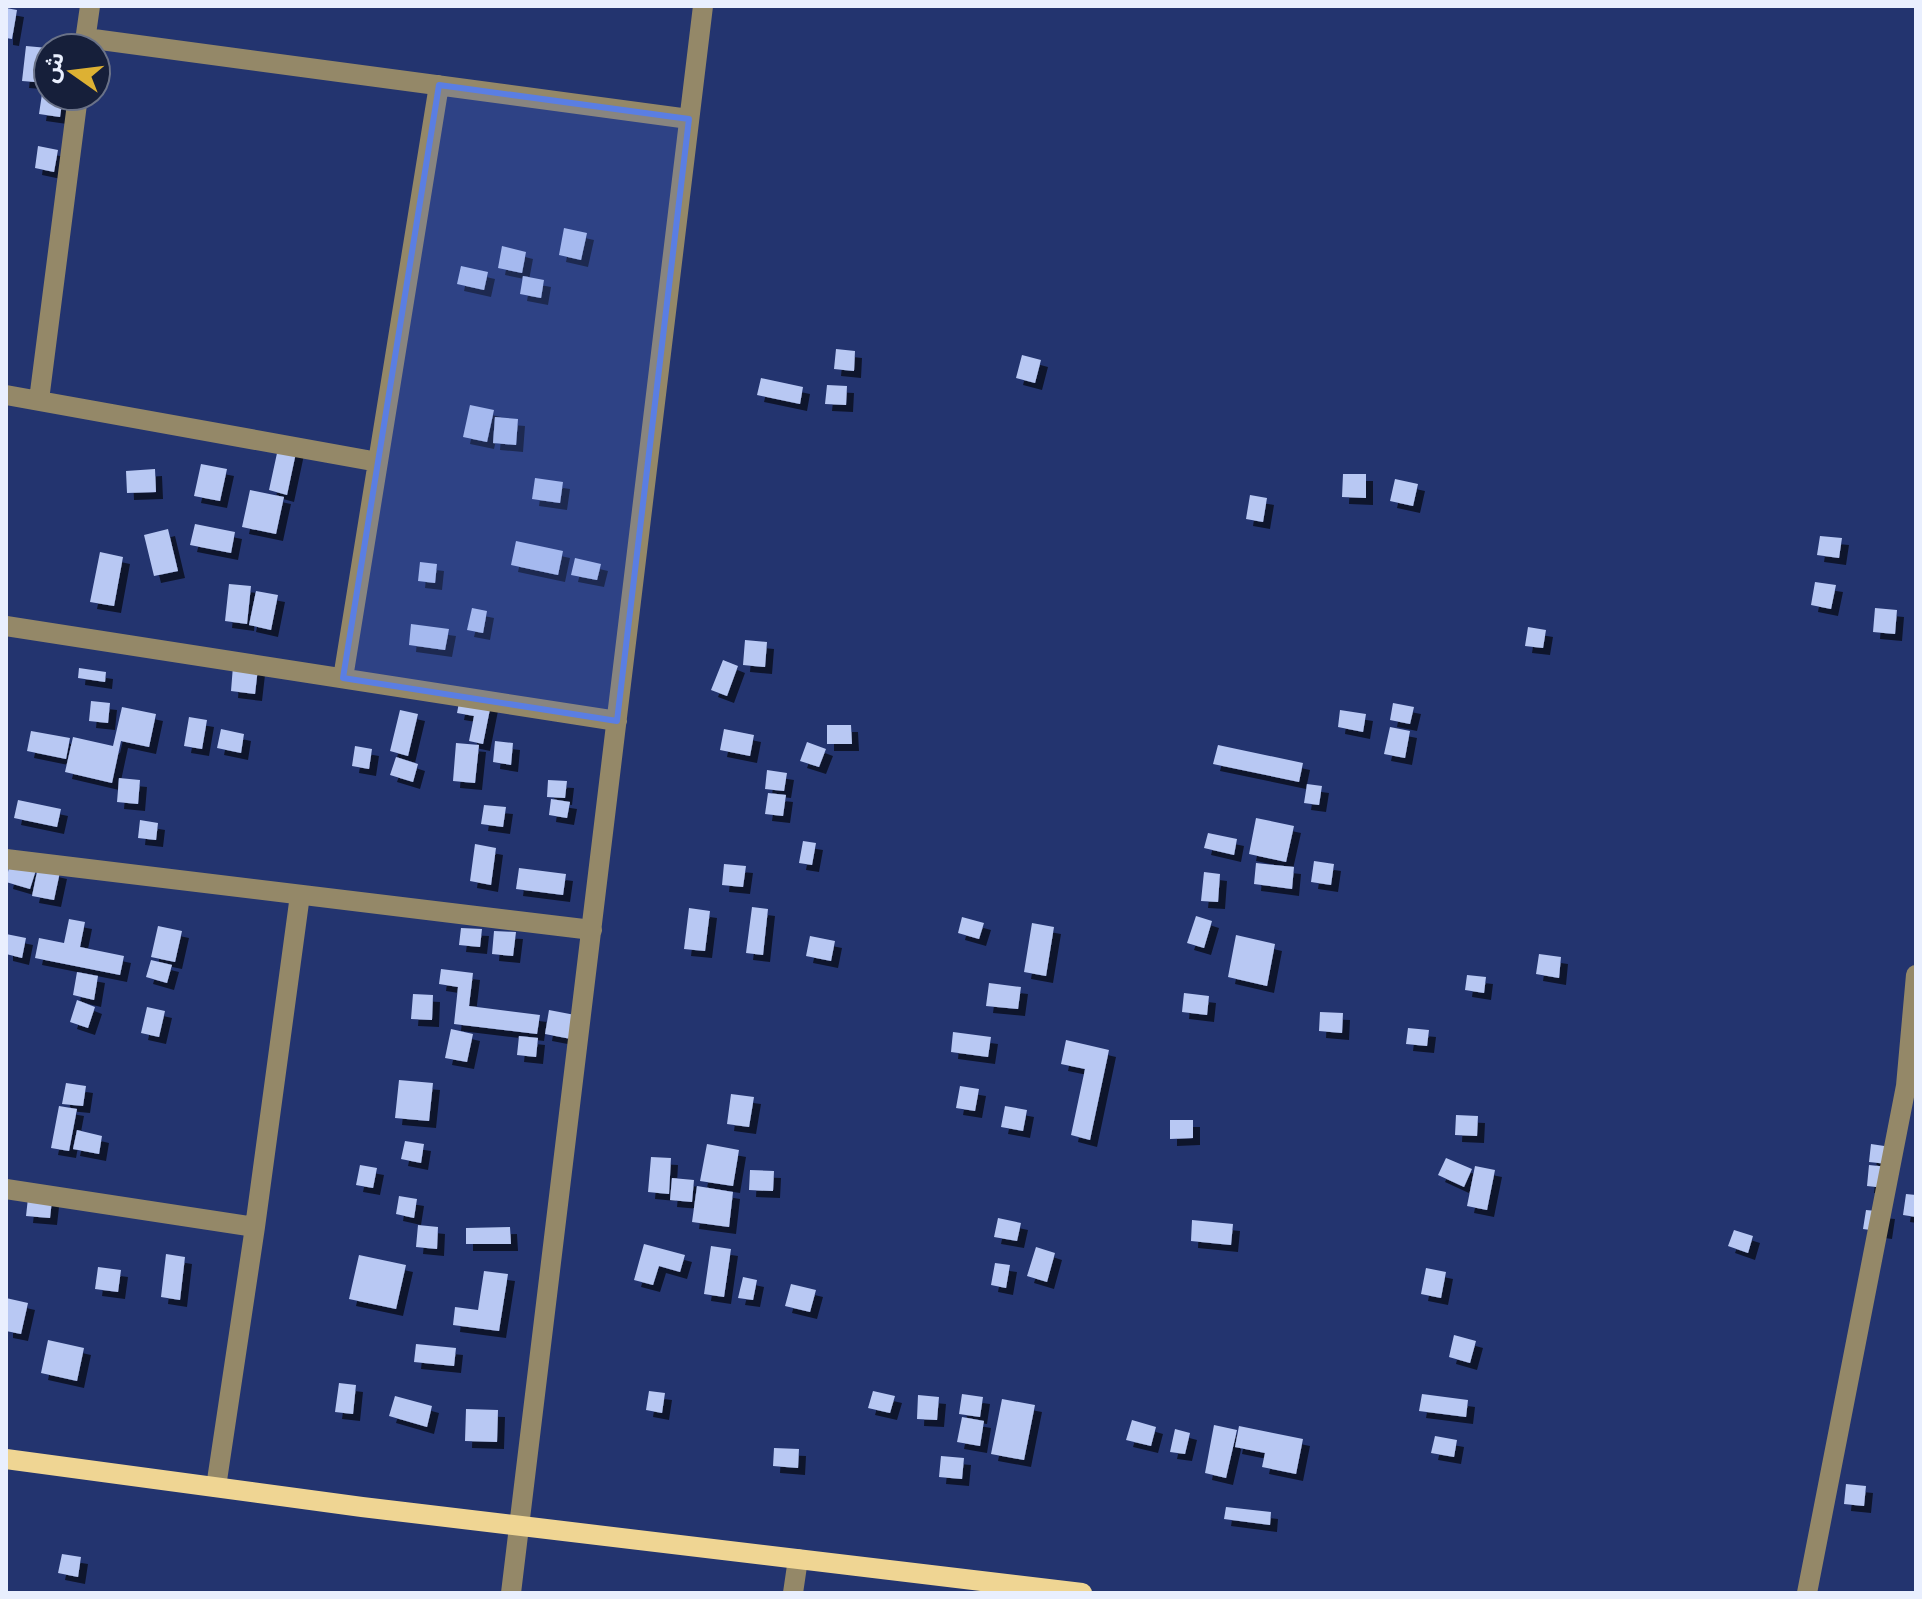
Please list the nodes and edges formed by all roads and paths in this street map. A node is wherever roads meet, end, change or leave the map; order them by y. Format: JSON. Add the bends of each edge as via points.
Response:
{"nodes":[{"id":1,"x":90,"y":6,"type":"edge"},
{"id":2,"x":703,"y":6,"type":"edge"},
{"id":3,"x":86,"y":32,"type":"edge"},
{"id":4,"x":112,"y":46,"type":"edge"},
{"id":5,"x":439,"y":85,"type":"junction"},
{"id":6,"x":76,"y":112,"type":"edge"},
{"id":7,"x":689,"y":119,"type":"junction"},
{"id":8,"x":6,"y":395,"type":"edge"},
{"id":9,"x":39,"y":400,"type":"junction"},
{"id":10,"x":378,"y":462,"type":"junction"},
{"id":11,"x":6,"y":626,"type":"edge"},
{"id":12,"x":343,"y":678,"type":"junction"},
{"id":13,"x":617,"y":721,"type":"junction"},
{"id":14,"x":6,"y":859,"type":"edge"},
{"id":15,"x":300,"y":895,"type":"junction"},
{"id":16,"x":592,"y":930,"type":"junction"},
{"id":17,"x":1916,"y":975,"type":"edge"},
{"id":18,"x":6,"y":1189,"type":"edge"},
{"id":19,"x":255,"y":1227,"type":"junction"},
{"id":20,"x":6,"y":1459,"type":"edge"},
{"id":21,"x":216,"y":1487,"type":"junction"},
{"id":22,"x":520,"y":1526,"type":"junction"},
{"id":23,"x":798,"y":1559,"type":"junction"},
{"id":24,"x":511,"y":1593,"type":"edge"},
{"id":25,"x":793,"y":1593,"type":"edge"},
{"id":26,"x":1082,"y":1593,"type":"edge"},
{"id":27,"x":1807,"y":1593,"type":"edge"}],
"edges":[{"from":1,"to":3,"type":"street"},
{"from":2,"to":7,"type":"street"},
{"from":4,"to":5,"type":"street"},
{"from":5,"to":7,"type":"street"},
{"from":5,"to":10,"type":"street"},
{"from":6,"to":9,"type":"street"},
{"from":7,"to":13,"type":"street"},
{"from":8,"to":9,"type":"street"},
{"from":9,"to":10,"type":"street"},
{"from":10,"to":12,"type":"street"},
{"from":11,"to":12,"type":"street"},
{"from":12,"to":13,"type":"street"},
{"from":13,"to":16,"type":"street"},
{"from":14,"to":15,"type":"street"},
{"from":15,"to":16,"type":"street"},
{"from":15,"to":19,"type":"street"},
{"from":16,"to":22,"type":"street"},
{"from":17,"to":27,"type":"street","via":[[1906,1086]]},
{"from":18,"to":19,"type":"street"},
{"from":19,"to":21,"type":"street"},
{"from":20,"to":21,"type":"main road"},
{"from":21,"to":22,"type":"main road"},
{"from":22,"to":23,"type":"main road"},
{"from":22,"to":24,"type":"street"},
{"from":23,"to":25,"type":"street"},
{"from":23,"to":26,"type":"main road"}]}
